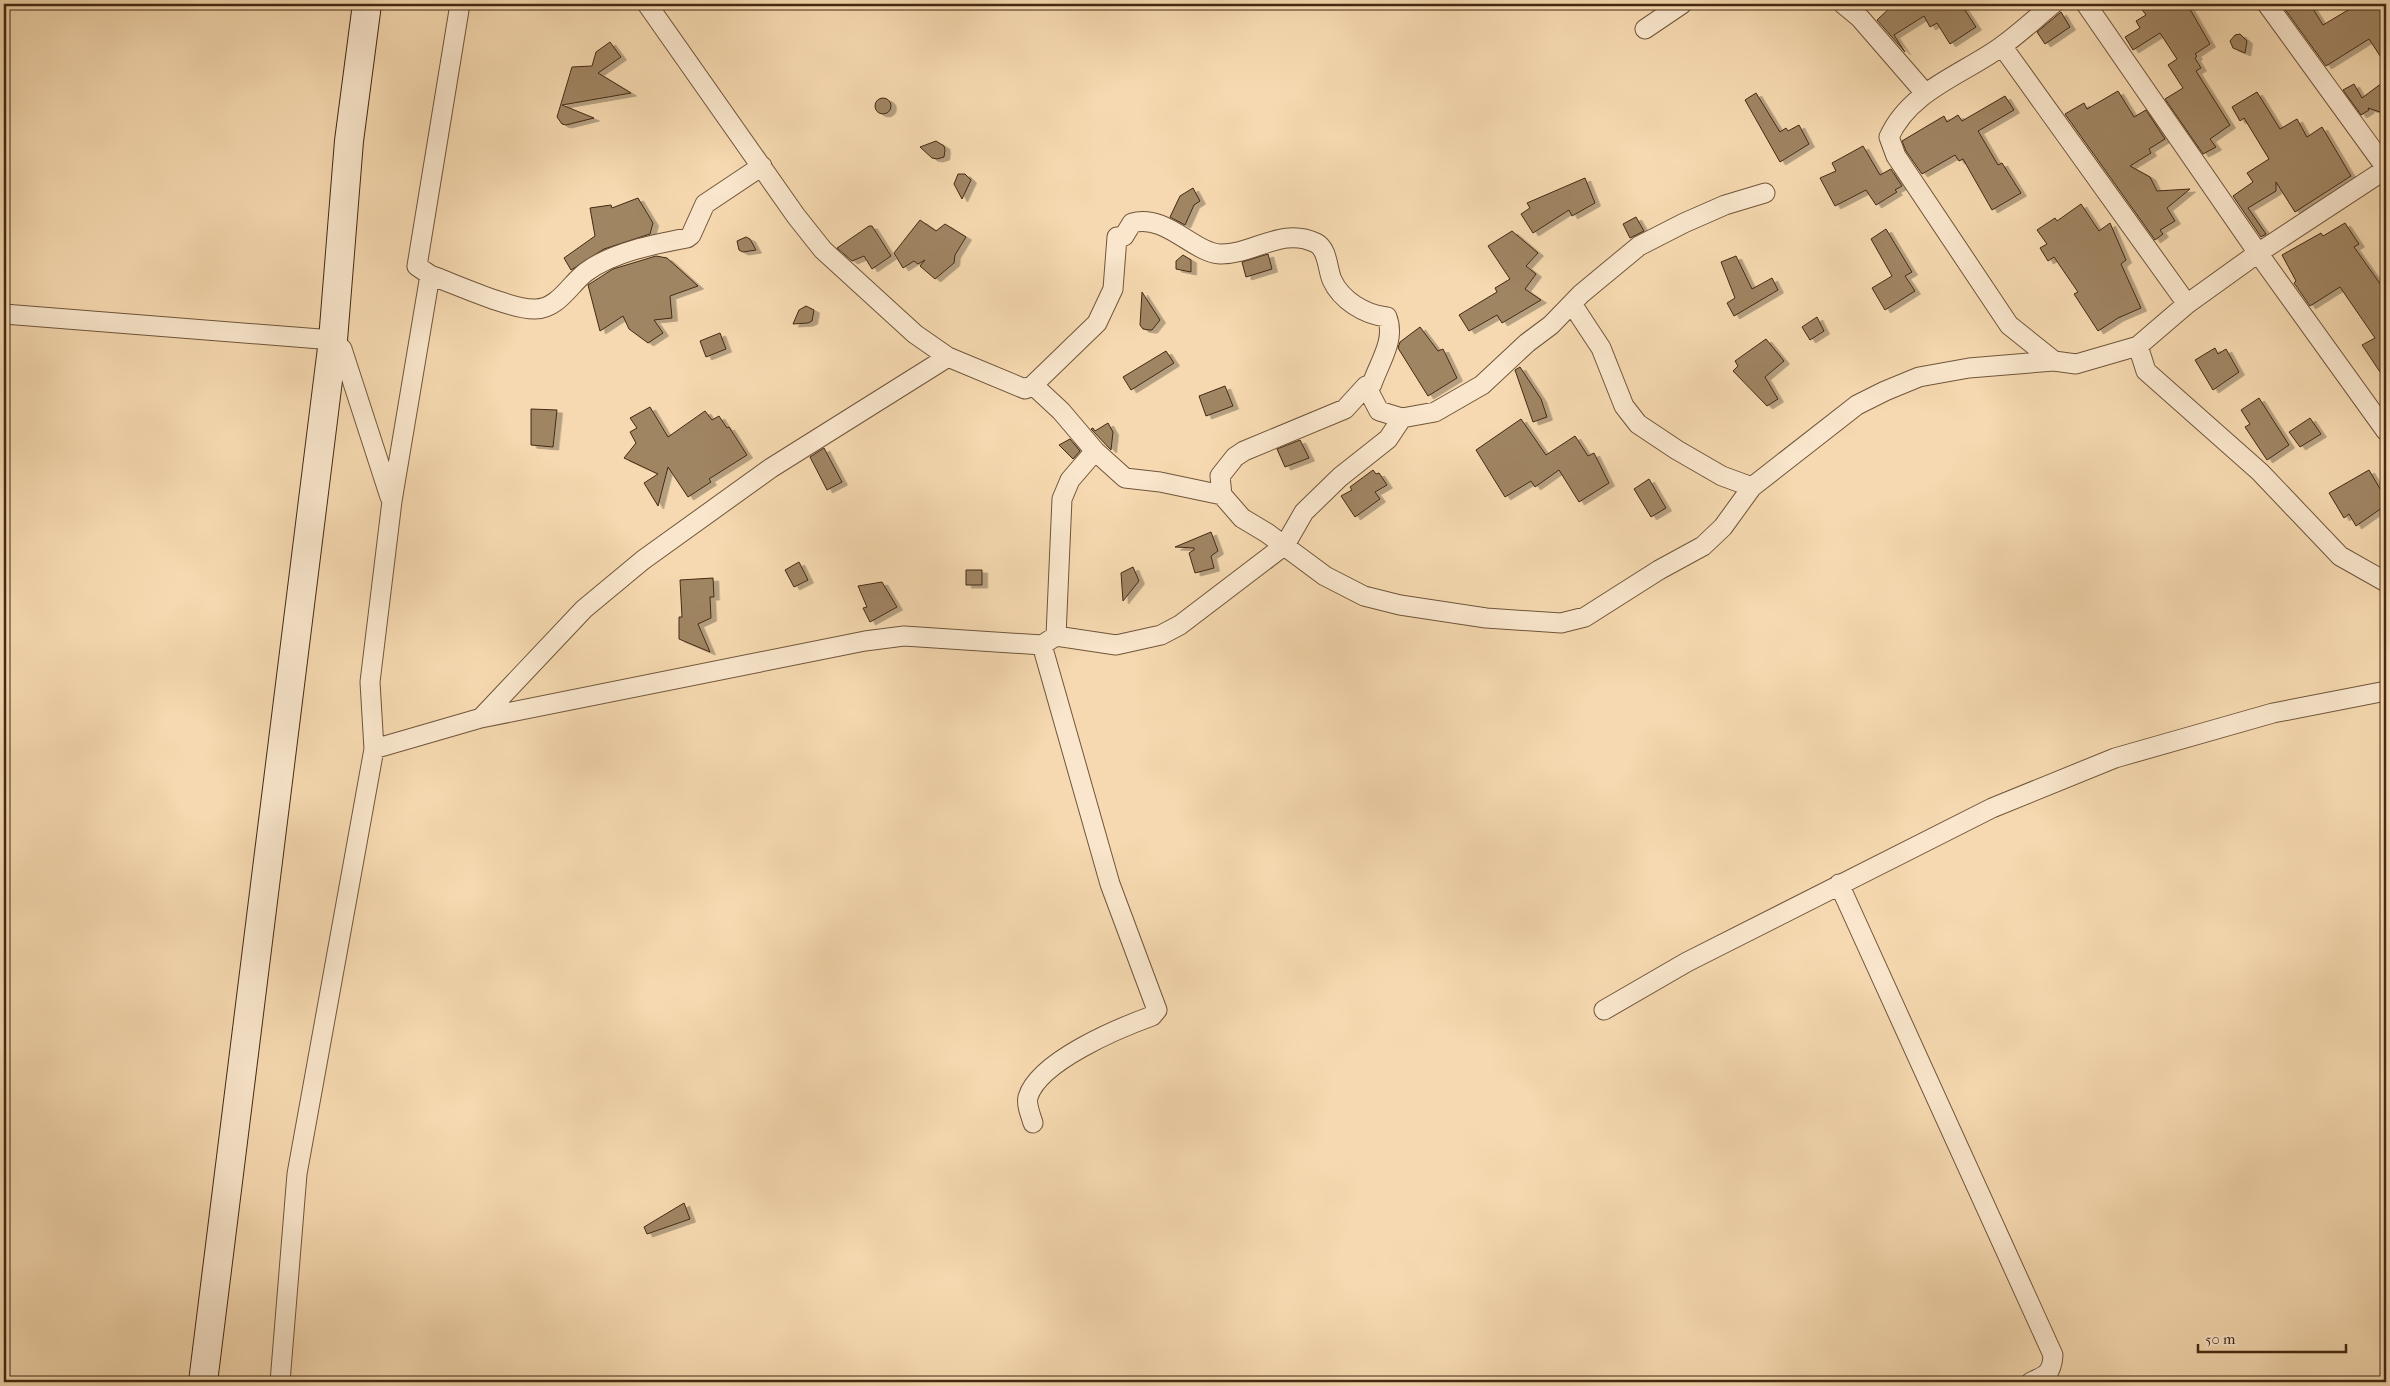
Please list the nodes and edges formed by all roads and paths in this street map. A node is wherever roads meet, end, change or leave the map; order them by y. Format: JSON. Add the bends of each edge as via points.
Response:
{"nodes":[{"id":1,"x":367,"y":4,"type":"edge"},
{"id":2,"x":460,"y":4,"type":"edge"},
{"id":3,"x":647,"y":4,"type":"edge"},
{"id":4,"x":1682,"y":4,"type":"edge"},
{"id":5,"x":1843,"y":4,"type":"edge"},
{"id":6,"x":2053,"y":4,"type":"edge"},
{"id":7,"x":2086,"y":4,"type":"edge"},
{"id":8,"x":2267,"y":4,"type":"edge"},
{"id":9,"x":1645,"y":29,"type":"dead end"},
{"id":10,"x":2002,"y":46,"type":"junction"},
{"id":11,"x":1925,"y":93,"type":"junction"},
{"id":12,"x":762,"y":166,"type":"junction"},
{"id":13,"x":2386,"y":168,"type":"edge"},
{"id":14,"x":1765,"y":193,"type":"dead end"},
{"id":15,"x":2258,"y":253,"type":"junction"},
{"id":16,"x":430,"y":275,"type":"junction"},
{"id":17,"x":1572,"y":304,"type":"junction"},
{"id":18,"x":2187,"y":304,"type":"junction"},
{"id":19,"x":4,"y":314,"type":"edge"},
{"id":20,"x":333,"y":340,"type":"junction"},
{"id":21,"x":2138,"y":346,"type":"junction"},
{"id":22,"x":948,"y":357,"type":"junction"},
{"id":23,"x":2054,"y":360,"type":"junction"},
{"id":24,"x":1033,"y":385,"type":"junction"},
{"id":25,"x":1366,"y":386,"type":"junction"},
{"id":26,"x":1402,"y":418,"type":"junction"},
{"id":27,"x":2386,"y":431,"type":"edge"},
{"id":28,"x":1094,"y":451,"type":"junction"},
{"id":29,"x":1752,"y":487,"type":"junction"},
{"id":30,"x":1222,"y":495,"type":"junction"},
{"id":31,"x":392,"y":501,"type":"junction"},
{"id":32,"x":1285,"y":546,"type":"junction"},
{"id":33,"x":2386,"y":582,"type":"edge"},
{"id":34,"x":1049,"y":641,"type":"junction"},
{"id":35,"x":2386,"y":691,"type":"edge"},
{"id":36,"x":481,"y":718,"type":"junction"},
{"id":37,"x":374,"y":749,"type":"junction"},
{"id":38,"x":1839,"y":884,"type":"junction"},
{"id":39,"x":1604,"y":1010,"type":"dead end"},
{"id":40,"x":1033,"y":1123,"type":"dead end"},
{"id":41,"x":203,"y":1382,"type":"edge"},
{"id":42,"x":280,"y":1382,"type":"edge"},
{"id":43,"x":2031,"y":1382,"type":"edge"}],
"edges":[{"from":1,"to":20,"type":"street","via":[[349,141]]},
{"from":2,"to":16,"type":"street","via":[[417,266]]},
{"from":3,"to":12,"type":"street"},
{"from":4,"to":9,"type":"street"},
{"from":5,"to":11,"type":"street","via":[[1860,18]]},
{"from":6,"to":10,"type":"street"},
{"from":7,"to":15,"type":"street"},
{"from":8,"to":13,"type":"street"},
{"from":10,"to":11,"type":"street"},
{"from":10,"to":18,"type":"street"},
{"from":11,"to":23,"type":"street","via":[[1894,128],[1891,146],[2009,325]]},
{"from":12,"to":16,"type":"street","via":[[705,204],[691,235],[656,243],[598,264],[545,308],[534,310],[506,302]]},
{"from":12,"to":22,"type":"street","via":[[823,250],[914,334]]},
{"from":13,"to":15,"type":"street"},
{"from":14,"to":17,"type":"street","via":[[1725,205],[1639,246]]},
{"from":15,"to":18,"type":"street"},
{"from":15,"to":27,"type":"street"},
{"from":16,"to":31,"type":"street"},
{"from":17,"to":26,"type":"street","via":[[1552,325],[1527,342],[1495,374],[1468,394],[1435,412]]},
{"from":17,"to":29,"type":"street","via":[[1601,348],[1624,406],[1638,424],[1722,476]]},
{"from":18,"to":21,"type":"street"},
{"from":19,"to":20,"type":"street"},
{"from":20,"to":31,"type":"street","via":[[342,349]]},
{"from":20,"to":41,"type":"street"},
{"from":21,"to":23,"type":"street","via":[[2076,364]]},
{"from":21,"to":33,"type":"street","via":[[2146,371],[2260,472],[2340,556]]},
{"from":22,"to":24,"type":"street","via":[[1025,389]]},
{"from":22,"to":36,"type":"street","via":[[772,468],[643,560],[584,609]]},
{"from":23,"to":29,"type":"street","via":[[1919,377],[1885,391],[1857,405]]},
{"from":24,"to":25,"type":"street","via":[[1097,323],[1113,289],[1118,237],[1124,236],[1132,223],[1140,221],[1162,226],[1218,254],[1279,239],[1303,238],[1318,244],[1324,250],[1333,281],[1344,296],[1370,314],[1386,317],[1390,325],[1381,362],[1372,384]]},
{"from":24,"to":28,"type":"street","via":[[1061,411]]},
{"from":25,"to":26,"type":"street","via":[[1379,411]]},
{"from":25,"to":30,"type":"street","via":[[1345,410],[1235,457],[1220,476]]},
{"from":26,"to":32,"type":"street","via":[[1388,439],[1340,477],[1304,512]]},
{"from":28,"to":30,"type":"street","via":[[1124,478]]},
{"from":28,"to":34,"type":"street","via":[[1070,480],[1062,499]]},
{"from":29,"to":32,"type":"street","via":[[1703,546],[1585,617],[1561,624],[1486,618],[1364,596],[1325,576]]},
{"from":30,"to":32,"type":"street","via":[[1242,518]]},
{"from":31,"to":37,"type":"street","via":[[370,682]]},
{"from":32,"to":34,"type":"street","via":[[1218,598],[1161,635],[1116,645]]},
{"from":34,"to":36,"type":"street","via":[[904,636],[865,641]]},
{"from":34,"to":40,"type":"street","via":[[1110,884],[1157,1010],[1152,1016],[1097,1039],[1045,1072],[1028,1097]]},
{"from":35,"to":38,"type":"street","via":[[2273,713],[2115,758],[1992,808]]},
{"from":36,"to":37,"type":"street"},
{"from":37,"to":42,"type":"street","via":[[297,1174]]},
{"from":38,"to":39,"type":"street","via":[[1687,962]]},
{"from":38,"to":43,"type":"street","via":[[2053,1355],[2048,1373]]}]}
